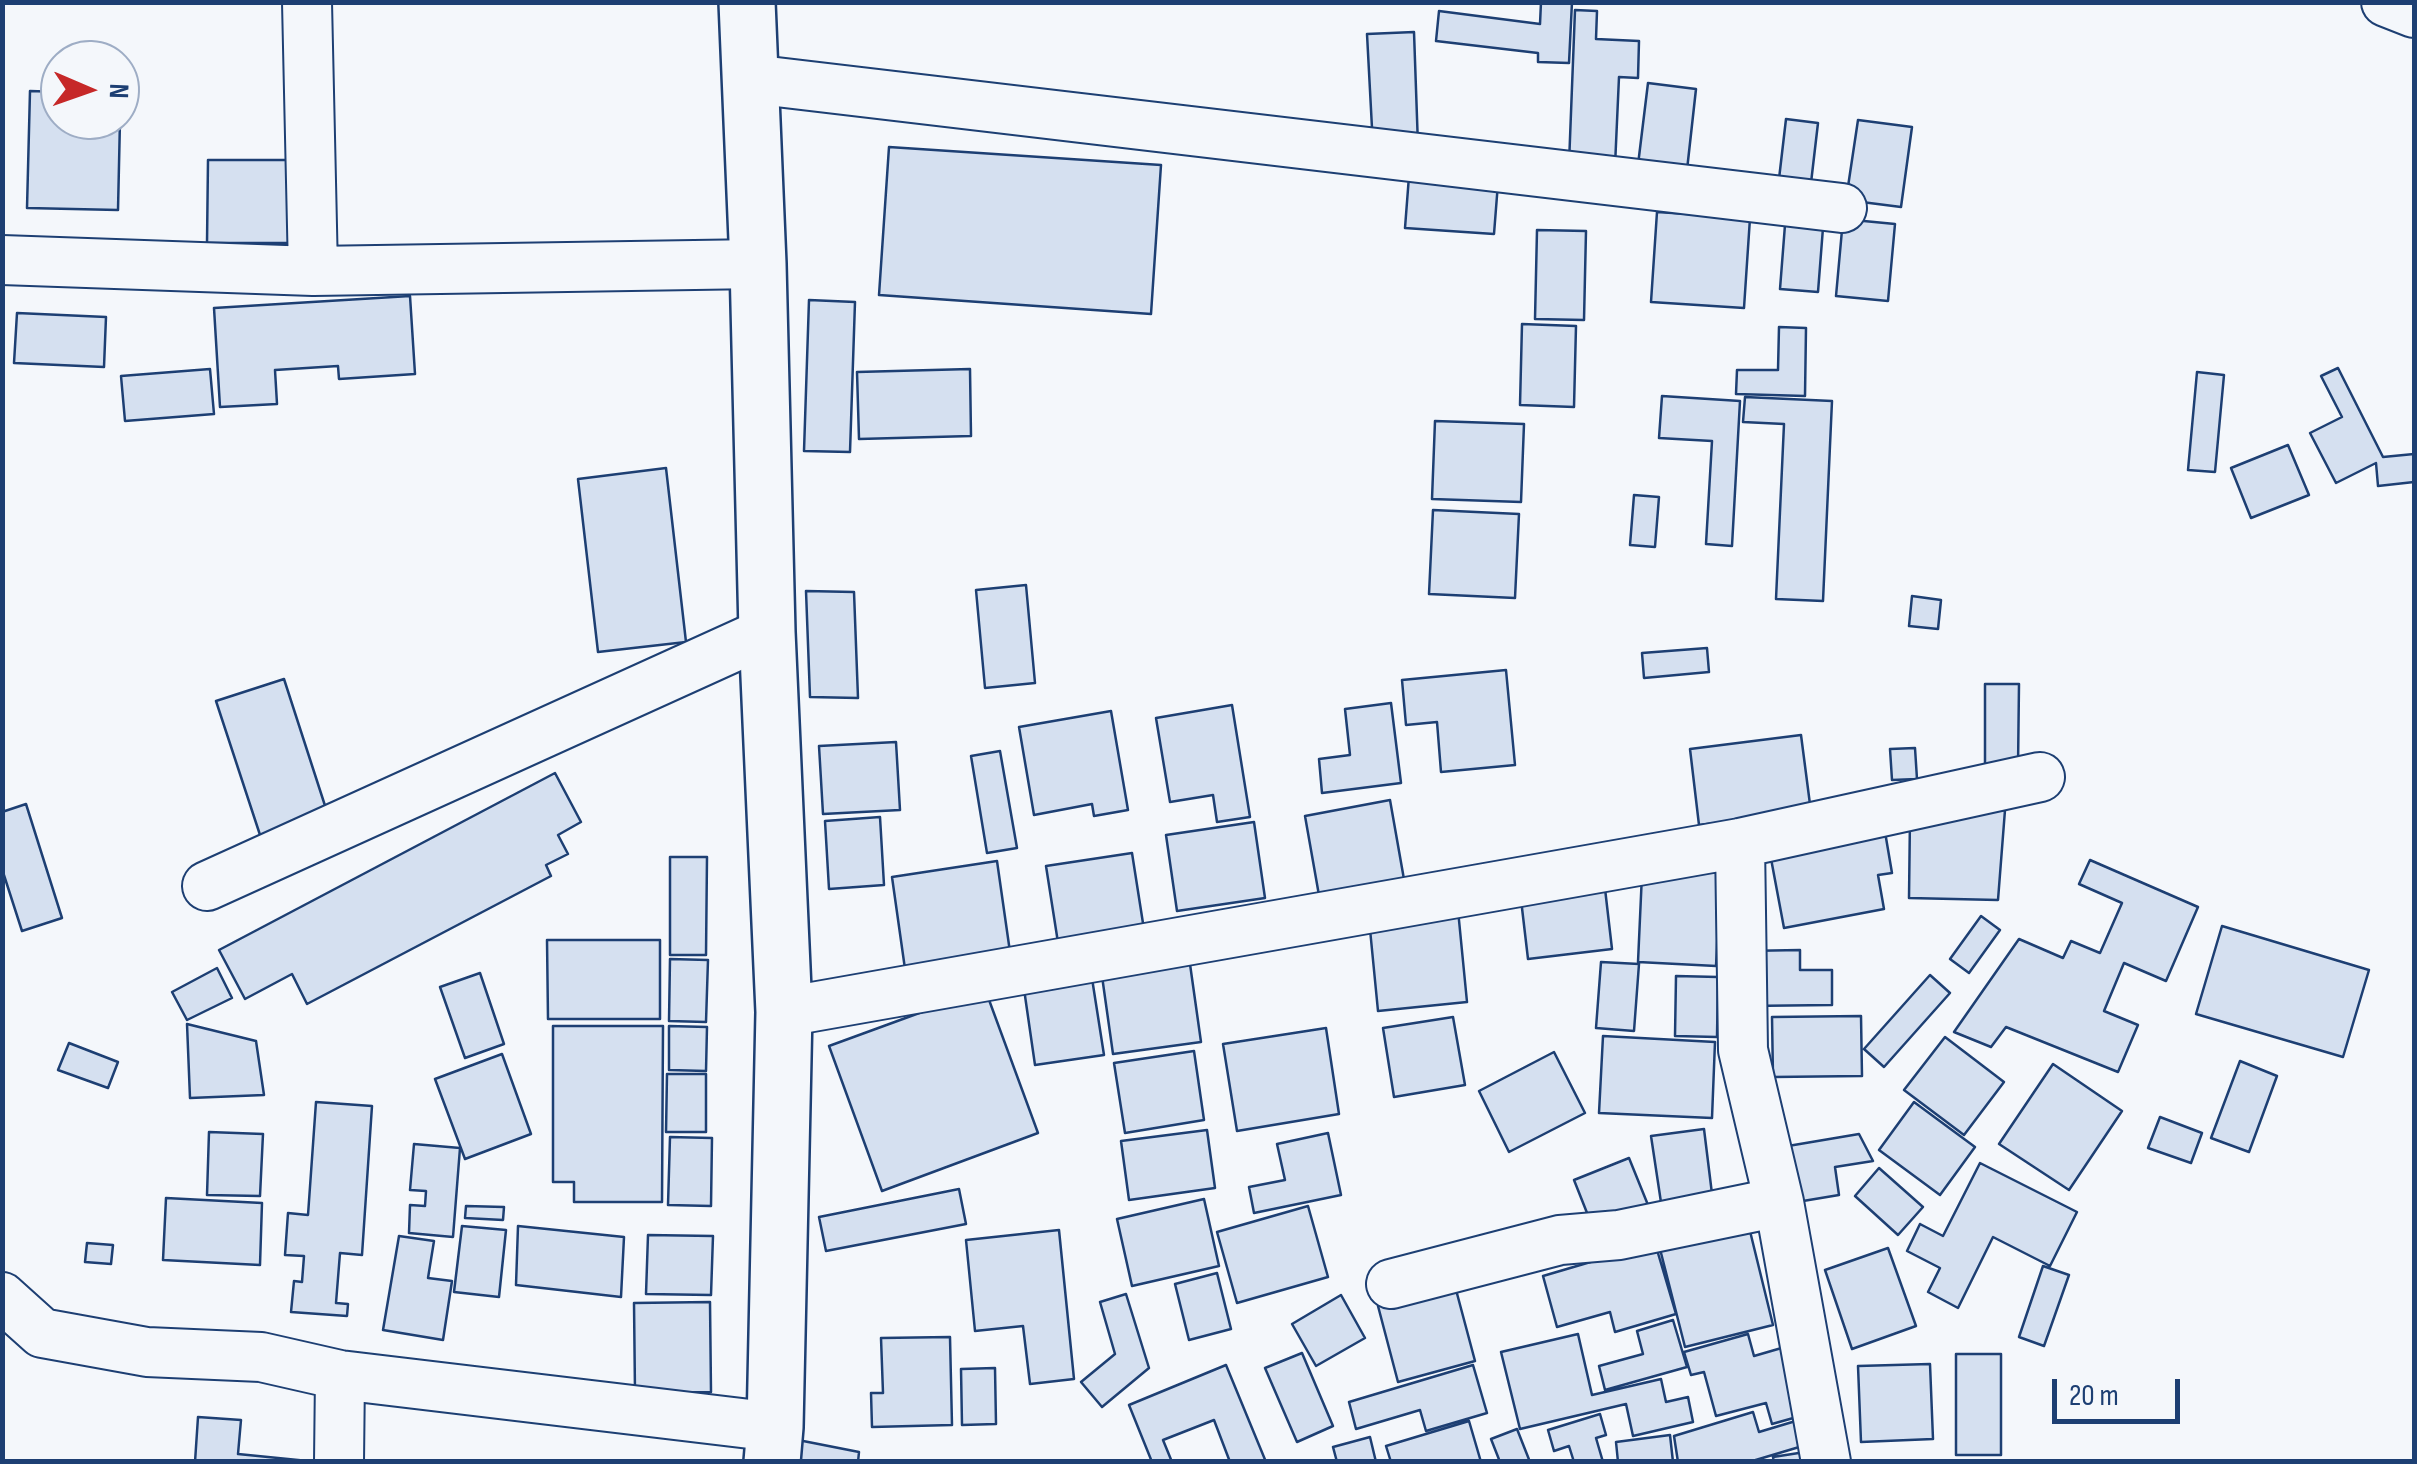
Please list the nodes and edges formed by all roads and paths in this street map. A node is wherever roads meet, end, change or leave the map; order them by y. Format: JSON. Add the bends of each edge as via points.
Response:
{"nodes":[{"id":1,"x":307,"y":2,"type":"edge"},
{"id":2,"x":748,"y":2,"type":"edge"},
{"id":3,"x":2386,"y":2,"type":"edge"},
{"id":4,"x":2414,"y":14,"type":"edge"},
{"id":5,"x":751,"y":79,"type":"junction"},
{"id":6,"x":1842,"y":208,"type":"dead end"},
{"id":7,"x":2,"y":260,"type":"edge"},
{"id":8,"x":758,"y":264,"type":"junction"},
{"id":9,"x":314,"y":272,"type":"junction"},
{"id":10,"x":767,"y":632,"type":"junction"},
{"id":11,"x":2040,"y":776,"type":"dead end"},
{"id":12,"x":1740,"y":843,"type":"junction"},
{"id":13,"x":207,"y":886,"type":"dead end"},
{"id":14,"x":784,"y":1012,"type":"junction"},
{"id":15,"x":1779,"y":1202,"type":"junction"},
{"id":16,"x":1392,"y":1284,"type":"dead end"},
{"id":17,"x":2,"y":1297,"type":"edge"},
{"id":18,"x":340,"y":1375,"type":"junction"},
{"id":19,"x":774,"y":1444,"type":"edge"},
{"id":20,"x":338,"y":1462,"type":"edge"},
{"id":21,"x":1826,"y":1462,"type":"edge"}],
"edges":[{"from":1,"to":9,"type":"street"},
{"from":2,"to":5,"type":"main road"},
{"from":3,"to":4,"type":"street"},
{"from":5,"to":6,"type":"street"},
{"from":5,"to":8,"type":"main road"},
{"from":7,"to":9,"type":"street"},
{"from":8,"to":9,"type":"street"},
{"from":8,"to":10,"type":"main road"},
{"from":10,"to":13,"type":"street"},
{"from":10,"to":14,"type":"main road"},
{"from":11,"to":12,"type":"street"},
{"from":12,"to":14,"type":"street"},
{"from":12,"to":15,"type":"street","via":[[1743,1050]]},
{"from":14,"to":19,"type":"main road"},
{"from":15,"to":16,"type":"street","via":[[1619,1236],[1560,1240]]},
{"from":15,"to":21,"type":"street"},
{"from":17,"to":18,"type":"street","via":[[42,1333],[147,1352],[260,1357]]},
{"from":18,"to":19,"type":"street"},
{"from":18,"to":20,"type":"street"}]}
